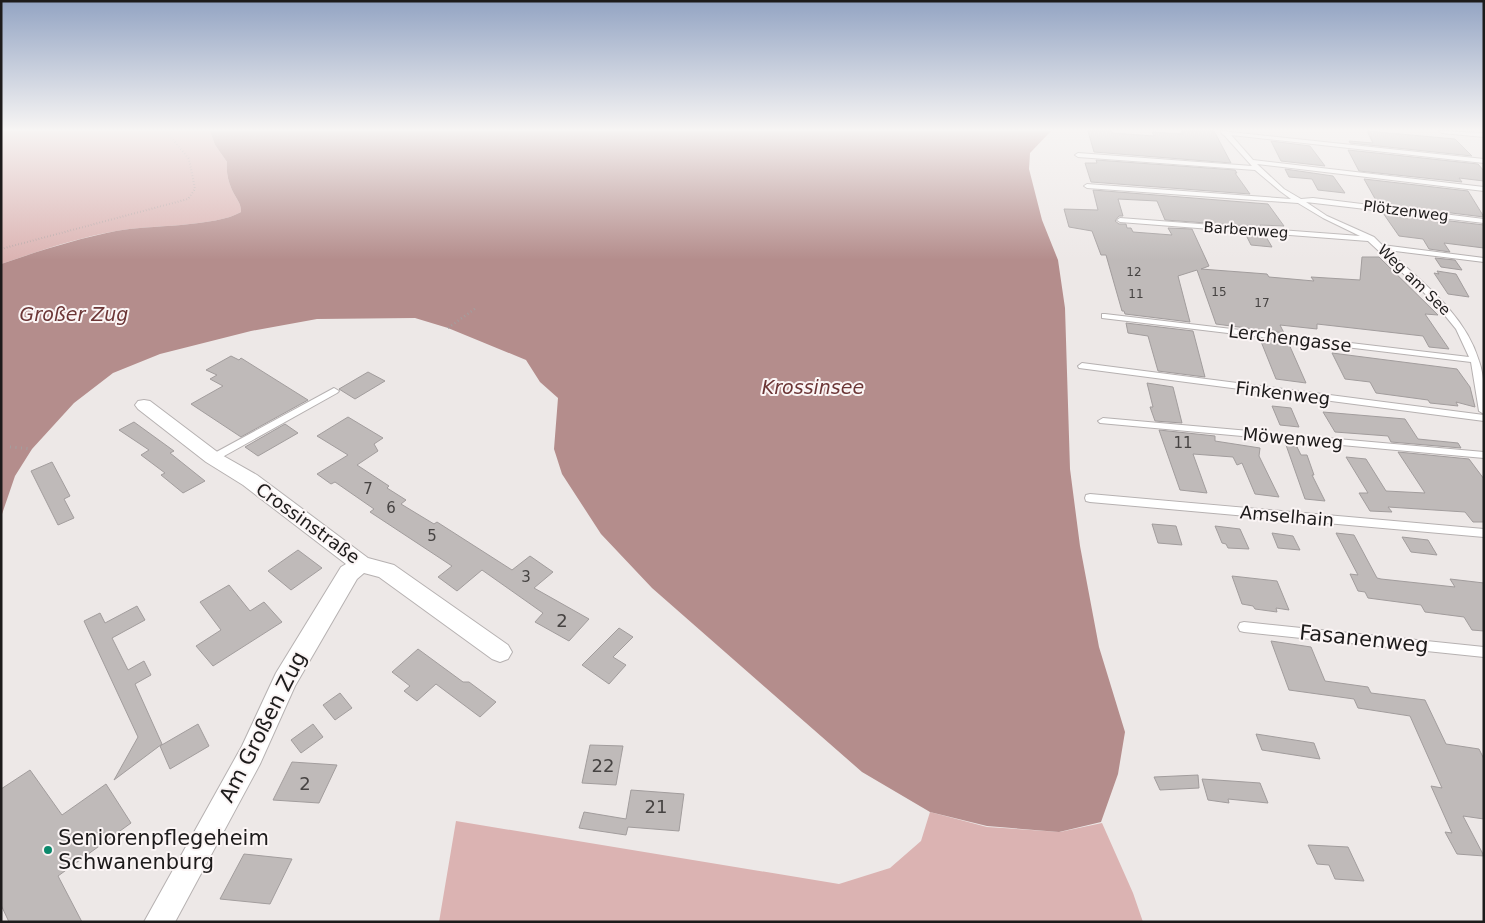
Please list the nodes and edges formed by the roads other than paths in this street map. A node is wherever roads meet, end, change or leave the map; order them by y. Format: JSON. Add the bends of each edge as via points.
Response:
{"nodes":[{"id":1,"x":1264,"y":174,"type":"edge"},
{"id":2,"x":1341,"y":174,"type":"edge"},
{"id":3,"x":1086,"y":186,"type":"dead end"},
{"id":4,"x":1484,"y":189,"type":"edge"},
{"id":5,"x":1298,"y":201,"type":"junction"},
{"id":6,"x":1120,"y":220,"type":"dead end"},
{"id":7,"x":1484,"y":220,"type":"edge"},
{"id":8,"x":1371,"y":240,"type":"junction"},
{"id":9,"x":1381,"y":247,"type":"junction"},
{"id":10,"x":1484,"y":260,"type":"edge"},
{"id":11,"x":1105,"y":316,"type":"dead end"},
{"id":12,"x":1475,"y":360,"type":"junction"},
{"id":13,"x":1082,"y":366,"type":"dead end"},
{"id":14,"x":334,"y":391,"type":"dead end"},
{"id":15,"x":144,"y":405,"type":"dead end"},
{"id":16,"x":1484,"y":411,"type":"edge"},
{"id":17,"x":1484,"y":418,"type":"edge"},
{"id":18,"x":1103,"y":421,"type":"dead end"},
{"id":19,"x":1484,"y":455,"type":"edge"},
{"id":20,"x":213,"y":458,"type":"junction"},
{"id":21,"x":1090,"y":498,"type":"dead end"},
{"id":22,"x":1484,"y":533,"type":"edge"},
{"id":23,"x":361,"y":564,"type":"junction"},
{"id":24,"x":1244,"y":627,"type":"dead end"},
{"id":25,"x":500,"y":652,"type":"dead end"},
{"id":26,"x":1484,"y":652,"type":"edge"},
{"id":27,"x":159,"y":922,"type":"edge"}],
"edges":[{"from":1,"to":5,"type":"lane","name":"Weg am See"},
{"from":2,"to":4,"type":"lane"},
{"from":3,"to":5,"type":"lane","name":"Plötzenweg"},
{"from":5,"to":7,"type":"lane","name":"Plötzenweg","via":[[1313,200]]},
{"from":5,"to":8,"type":"lane","name":"Weg am See"},
{"from":6,"to":8,"type":"lane","name":"Barbenweg"},
{"from":8,"to":9,"type":"lane","name":"Weg am See"},
{"from":9,"to":10,"type":"lane"},
{"from":9,"to":12,"type":"lane","name":"Weg am See","via":[[1455,321]]},
{"from":11,"to":12,"type":"lane","name":"Lerchengasse"},
{"from":12,"to":16,"type":"lane","name":"Weg am See"},
{"from":13,"to":17,"type":"lane","name":"Finkenweg"},
{"from":14,"to":20,"type":"lane"},
{"from":15,"to":20,"type":"street","name":"Crossinstraße"},
{"from":18,"to":19,"type":"lane","name":"Möwenweg"},
{"from":20,"to":23,"type":"street","name":"Crossinstraße","via":[[250,480]]},
{"from":21,"to":22,"type":"lane","name":"Amselhain"},
{"from":23,"to":25,"type":"street","name":"Crossinstraße","via":[[386,570]]},
{"from":23,"to":27,"type":"street","name":"Am Großen Zug","via":[[350,573],[285,680],[251,754]]},
{"from":24,"to":26,"type":"lane","name":"Fasanenweg"}]}
